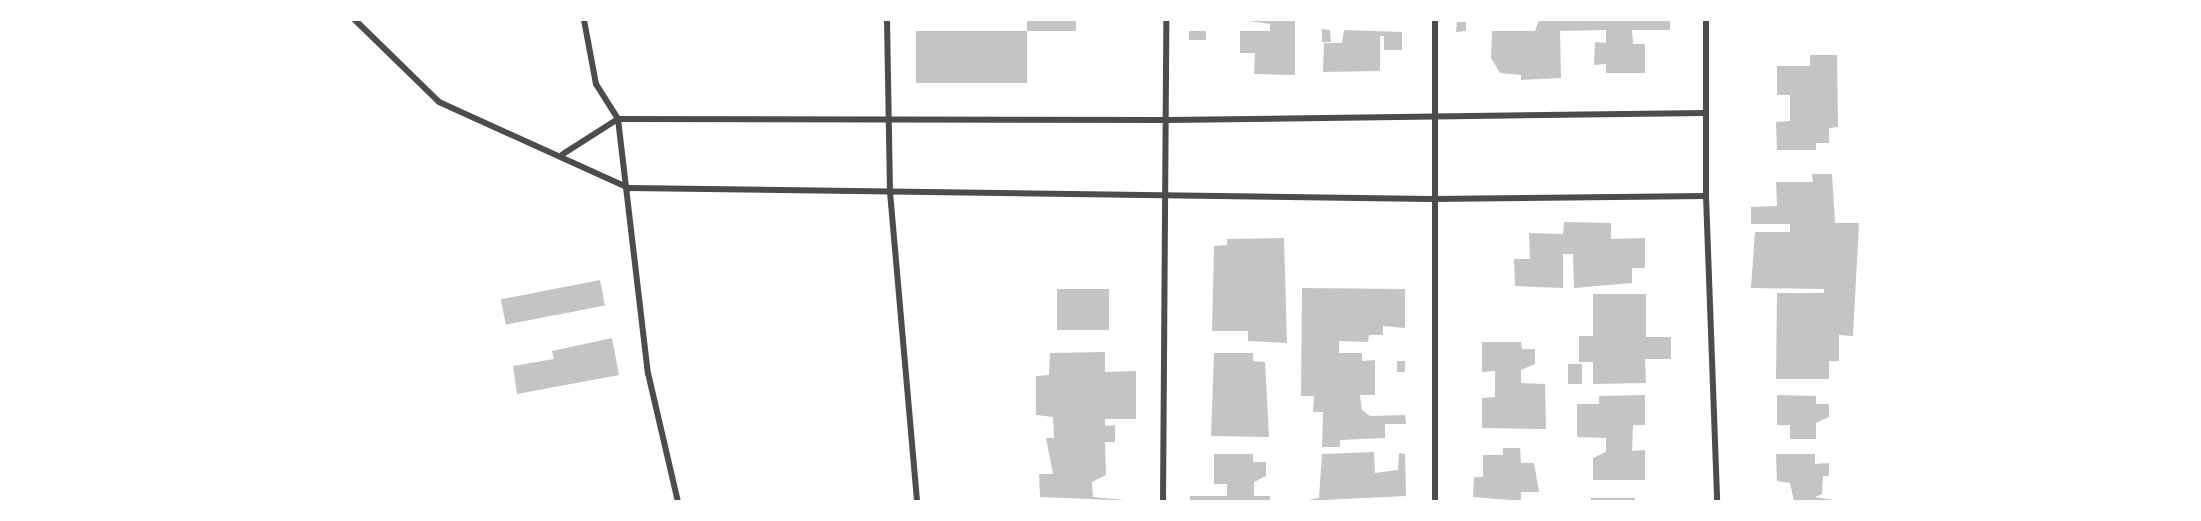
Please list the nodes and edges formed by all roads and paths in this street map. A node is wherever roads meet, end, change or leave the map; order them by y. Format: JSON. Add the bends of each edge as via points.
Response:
{"nodes":[{"id":1,"x":355,"y":20,"type":"edge"},
{"id":2,"x":584,"y":20,"type":"edge"},
{"id":3,"x":887,"y":20,"type":"edge"},
{"id":4,"x":1166,"y":20,"type":"edge"},
{"id":5,"x":1435,"y":20,"type":"edge"},
{"id":6,"x":1706,"y":20,"type":"edge"},
{"id":7,"x":1705,"y":113,"type":"junction"},
{"id":8,"x":886,"y":116,"type":"junction"},
{"id":9,"x":1435,"y":116,"type":"junction"},
{"id":10,"x":618,"y":119,"type":"junction"},
{"id":11,"x":1167,"y":120,"type":"junction"},
{"id":12,"x":563,"y":154,"type":"junction"},
{"id":13,"x":629,"y":188,"type":"junction"},
{"id":14,"x":890,"y":192,"type":"junction"},
{"id":15,"x":1706,"y":196,"type":"junction"},
{"id":16,"x":1164,"y":197,"type":"junction"},
{"id":17,"x":1431,"y":199,"type":"junction"},
{"id":18,"x":678,"y":501,"type":"edge"},
{"id":19,"x":917,"y":501,"type":"edge"},
{"id":20,"x":1163,"y":501,"type":"edge"},
{"id":21,"x":1435,"y":501,"type":"edge"},
{"id":22,"x":1717,"y":501,"type":"edge"}],
"edges":[{"from":1,"to":12,"type":"street","via":[[439,102]]},
{"from":2,"to":10,"type":"street","via":[[596,84]]},
{"from":3,"to":8,"type":"street"},
{"from":4,"to":11,"type":"street"},
{"from":5,"to":9,"type":"street"},
{"from":6,"to":7,"type":"street"},
{"from":7,"to":9,"type":"street"},
{"from":7,"to":15,"type":"street"},
{"from":8,"to":10,"type":"street"},
{"from":8,"to":11,"type":"street"},
{"from":8,"to":14,"type":"street"},
{"from":9,"to":11,"type":"street"},
{"from":9,"to":17,"type":"street"},
{"from":10,"to":12,"type":"street"},
{"from":10,"to":13,"type":"street"},
{"from":11,"to":16,"type":"street"},
{"from":12,"to":13,"type":"street"},
{"from":13,"to":14,"type":"street"},
{"from":13,"to":18,"type":"street","via":[[648,373]]},
{"from":14,"to":16,"type":"street"},
{"from":14,"to":19,"type":"street"},
{"from":15,"to":17,"type":"street"},
{"from":15,"to":22,"type":"street"},
{"from":16,"to":17,"type":"street"},
{"from":16,"to":20,"type":"street"},
{"from":17,"to":21,"type":"street"}]}
